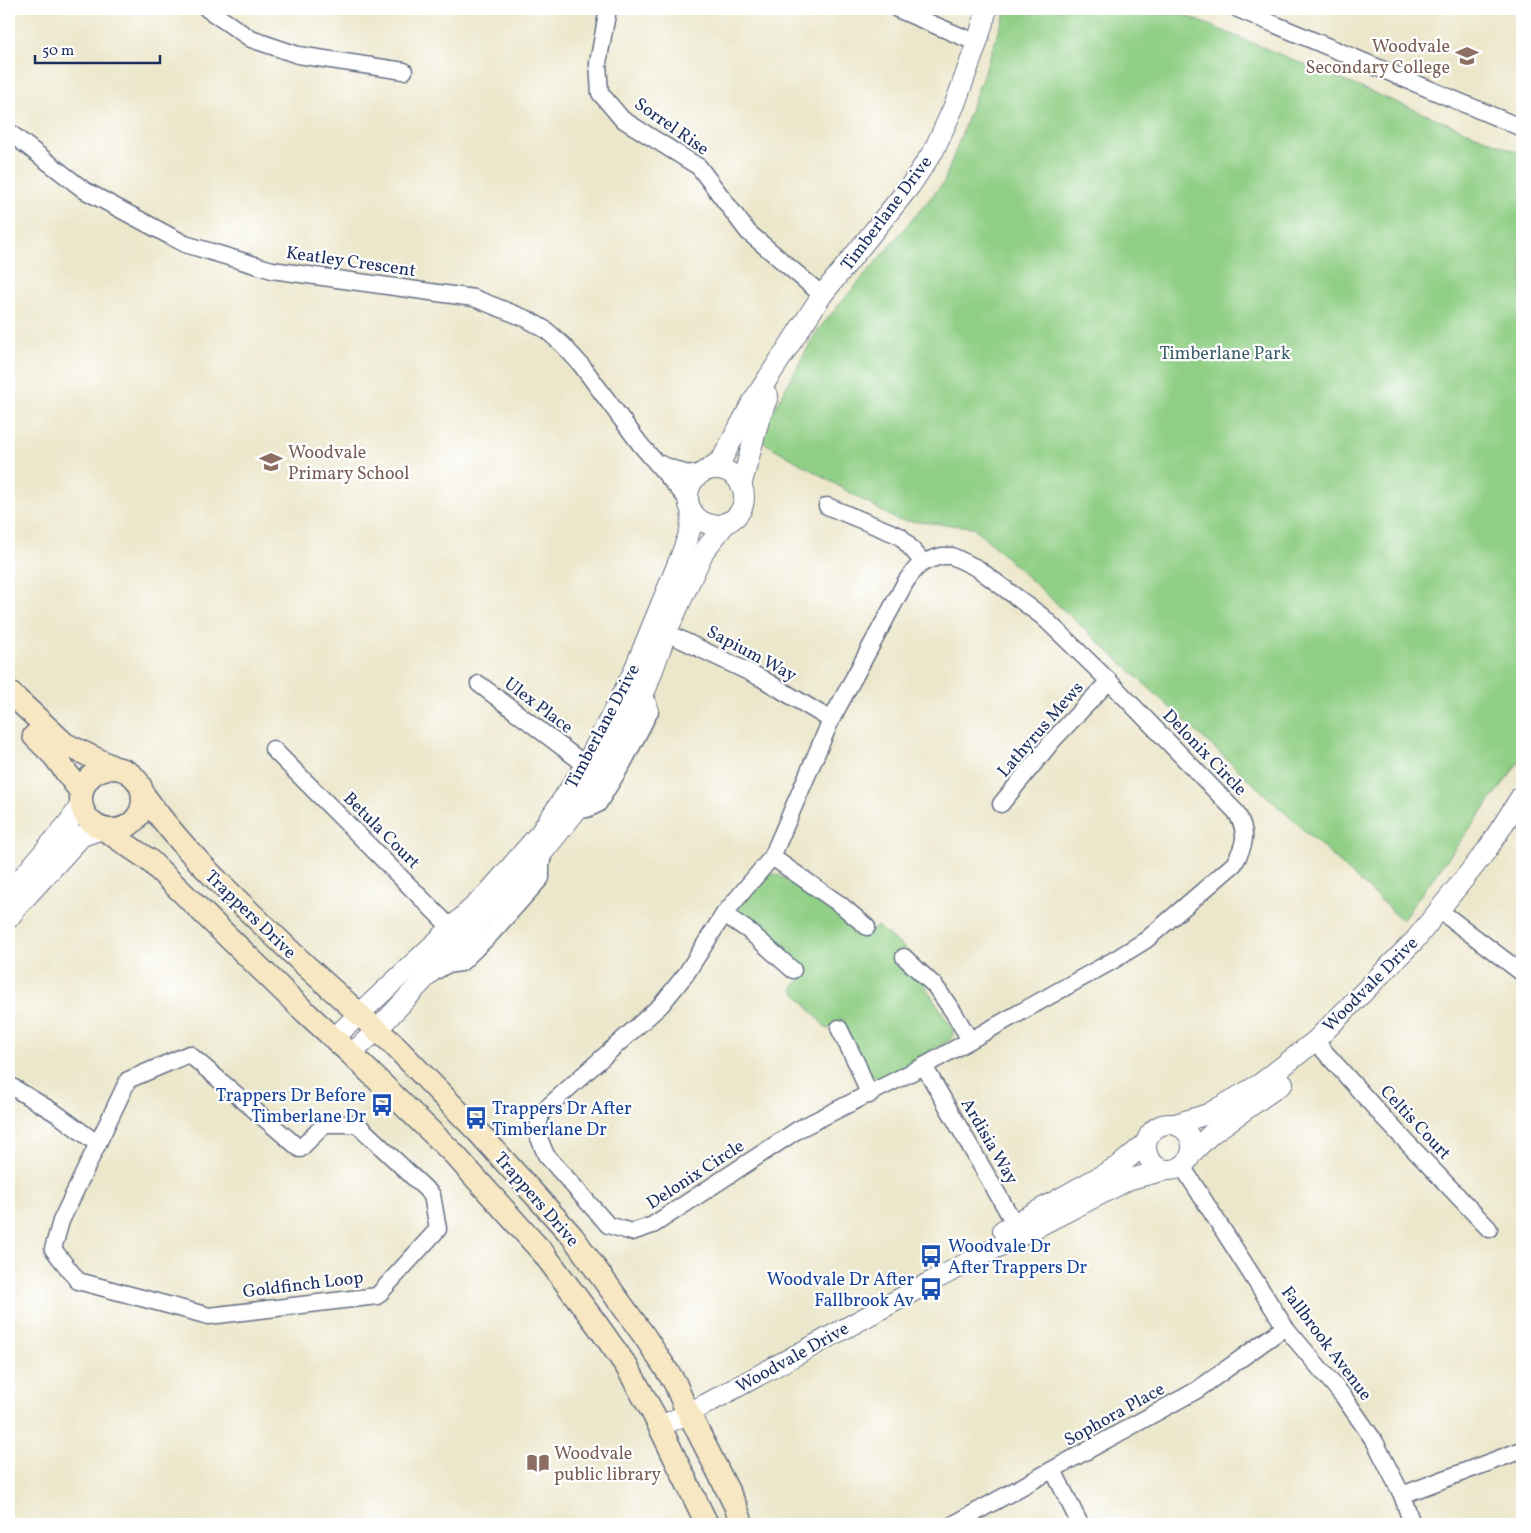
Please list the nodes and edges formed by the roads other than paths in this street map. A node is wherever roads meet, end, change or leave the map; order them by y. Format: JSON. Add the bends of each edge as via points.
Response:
{"nodes":[{"id":1,"x":207,"y":9,"type":"edge"},
{"id":2,"x":608,"y":9,"type":"edge"},
{"id":3,"x":898,"y":9,"type":"edge"},
{"id":4,"x":987,"y":9,"type":"edge"},
{"id":5,"x":1238,"y":9,"type":"edge"},
{"id":6,"x":977,"y":44,"type":"junction"},
{"id":7,"x":404,"y":70,"type":"dead end"},
{"id":8,"x":1522,"y":128,"type":"edge"},
{"id":9,"x":9,"y":132,"type":"edge"},
{"id":10,"x":822,"y":295,"type":"junction"},
{"id":11,"x":786,"y":352,"type":"junction"},
{"id":12,"x":656,"y":462,"type":"junction"},
{"id":13,"x":704,"y":472,"type":"junction"},
{"id":14,"x":741,"y":486,"type":"junction"},
{"id":15,"x":690,"y":505,"type":"junction"},
{"id":16,"x":827,"y":506,"type":"dead end"},
{"id":17,"x":727,"y":522,"type":"junction"},
{"id":18,"x":924,"y":562,"type":"junction"},
{"id":19,"x":660,"y":629,"type":"junction"},
{"id":20,"x":1109,"y":681,"type":"junction"},
{"id":21,"x":479,"y":684,"type":"dead end"},
{"id":22,"x":646,"y":689,"type":"junction"},
{"id":23,"x":9,"y":692,"type":"edge"},
{"id":24,"x":9,"y":712,"type":"edge"},
{"id":25,"x":831,"y":720,"type":"junction"},
{"id":26,"x":273,"y":749,"type":"dead end"},
{"id":27,"x":115,"y":768,"type":"junction"},
{"id":28,"x":592,"y":770,"type":"junction"},
{"id":29,"x":143,"y":794,"type":"junction"},
{"id":30,"x":1522,"y":795,"type":"edge"},
{"id":31,"x":81,"y":798,"type":"junction"},
{"id":32,"x":1001,"y":804,"type":"dead end"},
{"id":33,"x":576,"y":811,"type":"junction"},
{"id":34,"x":1522,"y":821,"type":"edge"},
{"id":35,"x":104,"y":829,"type":"junction"},
{"id":36,"x":544,"y":851,"type":"junction"},
{"id":37,"x":772,"y":857,"type":"junction"},
{"id":38,"x":9,"y":893,"type":"edge"},
{"id":39,"x":724,"y":914,"type":"junction"},
{"id":40,"x":1445,"y":915,"type":"junction"},
{"id":41,"x":9,"y":918,"type":"edge"},
{"id":42,"x":867,"y":927,"type":"dead end"},
{"id":43,"x":457,"y":934,"type":"junction"},
{"id":44,"x":904,"y":957,"type":"dead end"},
{"id":45,"x":793,"y":970,"type":"dead end"},
{"id":46,"x":1522,"y":973,"type":"edge"},
{"id":47,"x":427,"y":977,"type":"junction"},
{"id":48,"x":360,"y":1014,"type":"junction"},
{"id":49,"x":839,"y":1028,"type":"dead end"},
{"id":50,"x":376,"y":1031,"type":"junction"},
{"id":51,"x":334,"y":1038,"type":"junction"},
{"id":52,"x":970,"y":1040,"type":"junction"},
{"id":53,"x":1320,"y":1046,"type":"junction"},
{"id":54,"x":351,"y":1054,"type":"junction"},
{"id":55,"x":924,"y":1066,"type":"junction"},
{"id":56,"x":9,"y":1084,"type":"edge"},
{"id":57,"x":869,"y":1095,"type":"junction"},
{"id":58,"x":1175,"y":1124,"type":"junction"},
{"id":59,"x":1146,"y":1143,"type":"junction"},
{"id":60,"x":98,"y":1144,"type":"junction"},
{"id":61,"x":1180,"y":1163,"type":"junction"},
{"id":62,"x":1018,"y":1229,"type":"junction"},
{"id":63,"x":1489,"y":1229,"type":"dead end"},
{"id":64,"x":1285,"y":1327,"type":"junction"},
{"id":65,"x":685,"y":1406,"type":"junction"},
{"id":66,"x":657,"y":1421,"type":"junction"},
{"id":67,"x":1522,"y":1450,"type":"edge"},
{"id":68,"x":1053,"y":1470,"type":"junction"},
{"id":69,"x":1402,"y":1495,"type":"junction"},
{"id":70,"x":707,"y":1524,"type":"edge"},
{"id":71,"x":742,"y":1524,"type":"edge"},
{"id":72,"x":954,"y":1524,"type":"edge"},
{"id":73,"x":1080,"y":1524,"type":"edge"},
{"id":74,"x":1412,"y":1524,"type":"edge"}],
"edges":[{"from":1,"to":7,"type":"street","via":[[251,39],[298,55]]},
{"from":2,"to":10,"type":"street","name":"Sorrel Rise","via":[[598,62],[600,93],[622,119],[699,167],[748,232]]},
{"from":3,"to":6,"type":"street"},
{"from":4,"to":6,"type":"street","name":"Timberlane Drive"},
{"from":5,"to":8,"type":"street"},
{"from":6,"to":10,"type":"street","name":"Timberlane Drive","via":[[934,150],[910,186]]},
{"from":9,"to":12,"type":"street","name":"Keatley Crescent","via":[[84,190],[185,244],[272,270],[474,298],[527,319],[564,344]]},
{"from":10,"to":11,"type":"street","name":"Timberlane Drive"},
{"from":11,"to":13,"type":"street","name":"Timberlane Drive","via":[[753,401],[722,459]]},
{"from":11,"to":14,"type":"street","name":"Timberlane Drive","via":[[758,420]]},
{"from":12,"to":13,"type":"street","name":"Keatley Crescent","via":[[684,473]]},
{"from":12,"to":15,"type":"street","name":"Keatley Crescent"},
{"from":13,"to":14,"type":"street","via":[[724,470]]},
{"from":13,"to":15,"type":"street","via":[[690,486]]},
{"from":14,"to":17,"type":"street","via":[[743,502]]},
{"from":15,"to":17,"type":"street","via":[[697,517],[711,524]]},
{"from":15,"to":19,"type":"street","name":"Timberlane Drive","via":[[690,531]]},
{"from":16,"to":18,"type":"street","via":[[900,536]]},
{"from":17,"to":19,"type":"street","name":"Timberlane Drive","via":[[704,551]]},
{"from":18,"to":20,"type":"street","name":"Delonix Circle","via":[[952,556],[977,568],[1043,616]]},
{"from":18,"to":25,"type":"street","name":"Delonix Circle","via":[[916,566],[905,583]]},
{"from":19,"to":22,"type":"street","name":"Timberlane Drive"},
{"from":19,"to":25,"type":"street","name":"Sapium Way","via":[[761,678]]},
{"from":19,"to":28,"type":"street","name":"Timberlane Drive","via":[[632,675]]},
{"from":20,"to":32,"type":"street","name":"Lathyrus Mews","via":[[1054,739]]},
{"from":20,"to":52,"type":"street","name":"Delonix Circle","via":[[1236,812],[1244,832],[1240,854],[1234,864],[1146,940]]},
{"from":21,"to":28,"type":"street","name":"Ulex Place"},
{"from":22,"to":28,"type":"street","name":"Timberlane Drive"},
{"from":22,"to":33,"type":"street","name":"Timberlane Drive","via":[[650,711],[611,784],[598,804]]},
{"from":23,"to":27,"type":"main road","via":[[65,744]]},
{"from":24,"to":31,"type":"main road","via":[[54,756]]},
{"from":25,"to":37,"type":"street","name":"Delonix Circle"},
{"from":26,"to":43,"type":"street","name":"Betula Court"},
{"from":27,"to":29,"type":"main road","via":[[133,776]]},
{"from":27,"to":31,"type":"main road","via":[[93,774],[86,782]]},
{"from":28,"to":33,"type":"street","name":"Timberlane Drive"},
{"from":28,"to":43,"type":"street","name":"Timberlane Drive"},
{"from":29,"to":35,"type":"main road","via":[[141,812],[134,822],[118,830]]},
{"from":29,"to":48,"type":"main road","name":"Trappers Drive","via":[[200,865],[326,986]]},
{"from":30,"to":40,"type":"street","name":"Woodvale Drive"},
{"from":31,"to":35,"type":"main road","via":[[86,817]]},
{"from":31,"to":38,"type":"street","via":[[69,822]]},
{"from":33,"to":36,"type":"street","name":"Timberlane Drive"},
{"from":34,"to":40,"type":"street","name":"Woodvale Drive","via":[[1498,858]]},
{"from":35,"to":41,"type":"street","via":[[82,836]]},
{"from":35,"to":51,"type":"main road","name":"Trappers Drive","via":[[150,860]]},
{"from":36,"to":43,"type":"street","name":"Timberlane Drive"},
{"from":36,"to":47,"type":"street","name":"Timberlane Drive","via":[[541,878],[530,891],[461,964],[440,968]]},
{"from":37,"to":39,"type":"street","name":"Delonix Circle"},
{"from":37,"to":42,"type":"street"},
{"from":39,"to":45,"type":"street","via":[[749,931]]},
{"from":39,"to":57,"type":"street","name":"Delonix Circle","via":[[686,974],[661,1006],[541,1113],[537,1133],[546,1155],[608,1225],[632,1232],[653,1225],[799,1129]]},
{"from":40,"to":46,"type":"street"},
{"from":40,"to":53,"type":"street","name":"Woodvale Drive","via":[[1415,940]]},
{"from":43,"to":47,"type":"street","name":"Timberlane Drive"},
{"from":43,"to":48,"type":"street","name":"Timberlane Drive"},
{"from":44,"to":52,"type":"street","via":[[935,986]]},
{"from":47,"to":50,"type":"street","name":"Timberlane Drive"},
{"from":48,"to":50,"type":"main road","name":"Trappers Drive"},
{"from":48,"to":51,"type":"street","name":"Timberlane Drive"},
{"from":49,"to":57,"type":"street"},
{"from":50,"to":54,"type":"street","name":"Timberlane Drive"},
{"from":50,"to":65,"type":"main road","name":"Trappers Drive","via":[[390,1040],[572,1236],[645,1337],[675,1383]]},
{"from":51,"to":54,"type":"main road","name":"Trappers Drive"},
{"from":52,"to":55,"type":"street","name":"Delonix Circle"},
{"from":53,"to":58,"type":"street","name":"Woodvale Drive","via":[[1208,1114]]},
{"from":53,"to":61,"type":"street","name":"Woodvale Drive","via":[[1268,1095],[1212,1134]]},
{"from":53,"to":63,"type":"street","name":"Celtis Court"},
{"from":54,"to":66,"type":"main road","name":"Trappers Drive","via":[[453,1154],[544,1254],[627,1367]]},
{"from":55,"to":57,"type":"street","name":"Delonix Circle"},
{"from":55,"to":62,"type":"street","name":"Ardisia Way"},
{"from":56,"to":60,"type":"street"},
{"from":58,"to":59,"type":"street","via":[[1160,1125]]},
{"from":58,"to":61,"type":"street","via":[[1188,1132],[1193,1146]]},
{"from":59,"to":61,"type":"street","via":[[1148,1158],[1159,1168]]},
{"from":59,"to":62,"type":"street","name":"Woodvale Drive","via":[[1120,1165]]},
{"from":60,"to":60,"type":"street","name":"Goldfinch Loop","via":[[62,1221],[53,1249],[78,1281],[209,1316],[377,1296],[438,1229],[432,1195],[357,1124],[324,1124],[300,1148],[189,1054],[128,1080]]},
{"from":61,"to":62,"type":"street","name":"Woodvale Drive","via":[[1130,1179]]},
{"from":61,"to":64,"type":"street","name":"Fallbrook Avenue"},
{"from":62,"to":65,"type":"street","name":"Woodvale Drive","via":[[858,1310]]},
{"from":64,"to":68,"type":"street","name":"Sophora Place","via":[[1197,1390]]},
{"from":64,"to":69,"type":"street","name":"Fallbrook Avenue","via":[[1370,1434]]},
{"from":65,"to":66,"type":"street","name":"Woodvale Drive"},
{"from":65,"to":71,"type":"main road","name":"Trappers Drive"},
{"from":66,"to":70,"type":"main road","name":"Trappers Drive"},
{"from":67,"to":69,"type":"street"},
{"from":68,"to":72,"type":"street","name":"Sophora Place"},
{"from":68,"to":73,"type":"street"},
{"from":69,"to":74,"type":"street","name":"Fallbrook Avenue"}]}
